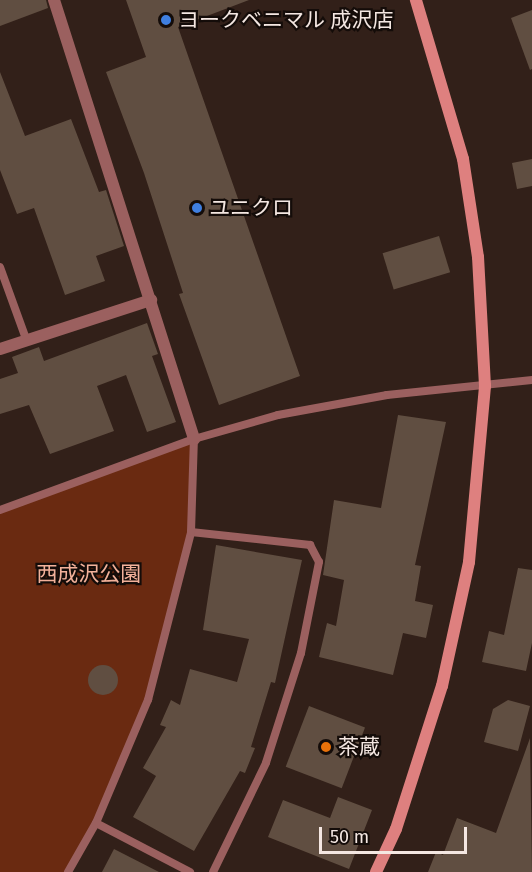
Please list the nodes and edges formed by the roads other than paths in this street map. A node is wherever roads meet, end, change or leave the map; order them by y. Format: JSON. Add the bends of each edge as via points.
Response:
{"nodes":[{"id":1,"x":54,"y":0,"type":"edge"},
{"id":2,"x":416,"y":0,"type":"edge"},
{"id":3,"x":0,"y":267,"type":"edge"},
{"id":4,"x":151,"y":300,"type":"junction"},
{"id":5,"x":26,"y":339,"type":"junction"},
{"id":6,"x":0,"y":349,"type":"edge"},
{"id":7,"x":532,"y":380,"type":"edge"},
{"id":8,"x":485,"y":386,"type":"junction"},
{"id":9,"x":194,"y":439,"type":"junction"},
{"id":10,"x":0,"y":510,"type":"edge"},
{"id":11,"x":191,"y":532,"type":"junction"},
{"id":12,"x":96,"y":823,"type":"junction"},
{"id":13,"x":68,"y":872,"type":"edge"},
{"id":14,"x":190,"y":872,"type":"edge"},
{"id":15,"x":213,"y":872,"type":"edge"},
{"id":16,"x":376,"y":872,"type":"edge"}],
"edges":[{"from":1,"to":4,"type":"street"},
{"from":2,"to":8,"type":"street","via":[[463,159],[478,257]]},
{"from":3,"to":5,"type":"lane"},
{"from":4,"to":5,"type":"street"},
{"from":4,"to":9,"type":"street"},
{"from":5,"to":6,"type":"street"},
{"from":7,"to":8,"type":"lane"},
{"from":8,"to":9,"type":"lane","via":[[376,397],[278,415]]},
{"from":8,"to":16,"type":"street","via":[[469,561],[442,686],[396,829]]},
{"from":9,"to":10,"type":"lane"},
{"from":9,"to":11,"type":"lane"},
{"from":11,"to":12,"type":"lane","via":[[148,700]]},
{"from":11,"to":15,"type":"lane","via":[[310,545],[319,562],[302,653],[266,763]]},
{"from":12,"to":13,"type":"lane"},
{"from":12,"to":14,"type":"lane"}]}
